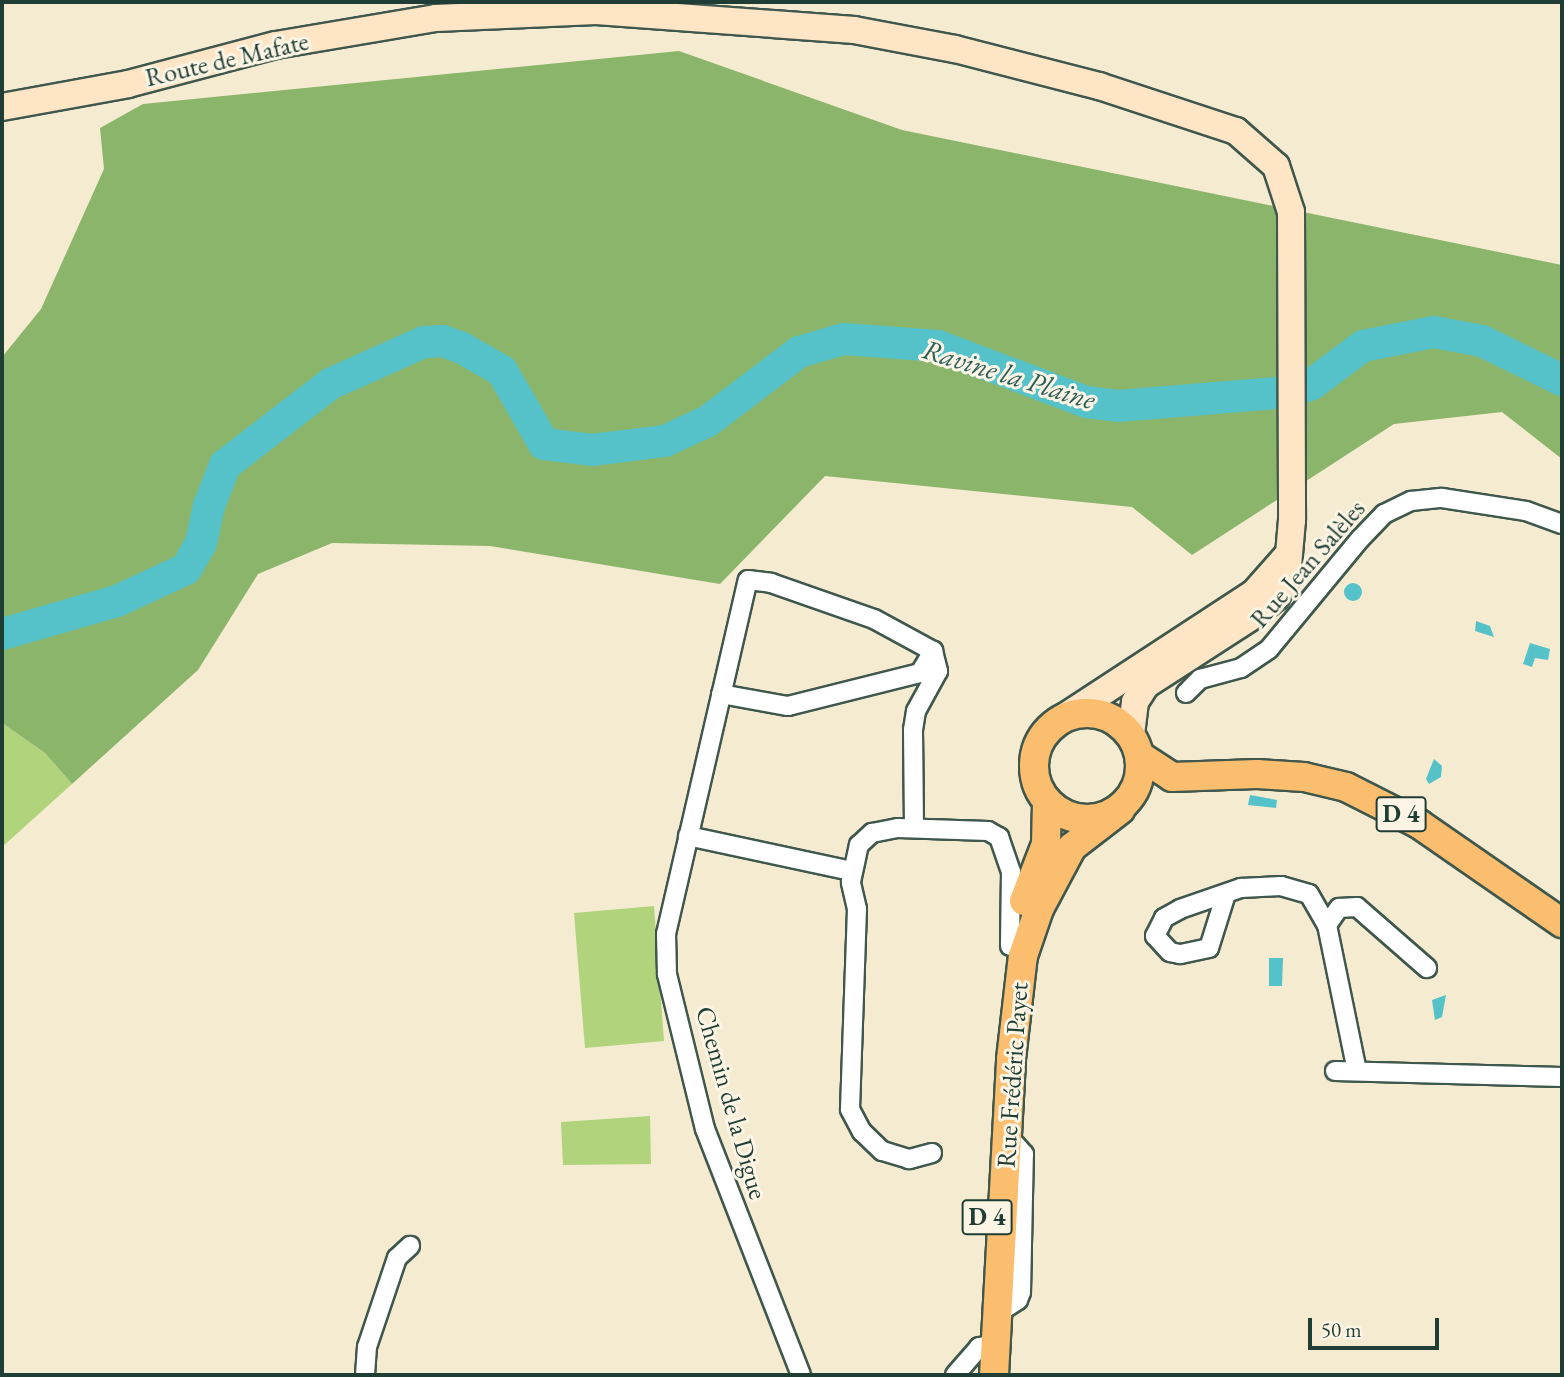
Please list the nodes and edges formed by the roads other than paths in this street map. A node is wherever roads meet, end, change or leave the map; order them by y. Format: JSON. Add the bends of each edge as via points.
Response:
{"nodes":[{"id":1,"x":436,"y":10,"type":"edge"},
{"id":2,"x":2,"y":107,"type":"edge"},
{"id":3,"x":1562,"y":524,"type":"edge"},
{"id":4,"x":1290,"y":547,"type":"junction"},
{"id":5,"x":1142,"y":663,"type":"junction"},
{"id":6,"x":1178,"y":663,"type":"junction"},
{"id":7,"x":927,"y":678,"type":"junction"},
{"id":8,"x":1200,"y":679,"type":"junction"},
{"id":9,"x":1186,"y":693,"type":"dead end"},
{"id":10,"x":721,"y":694,"type":"junction"},
{"id":11,"x":1063,"y":718,"type":"junction"},
{"id":12,"x":1136,"y":746,"type":"junction"},
{"id":13,"x":1214,"y":779,"type":"junction"},
{"id":14,"x":1047,"y":803,"type":"junction"},
{"id":15,"x":1123,"y":805,"type":"junction"},
{"id":16,"x":914,"y":828,"type":"junction"},
{"id":17,"x":688,"y":836,"type":"junction"},
{"id":18,"x":851,"y":870,"type":"junction"},
{"id":19,"x":1225,"y":897,"type":"dead end"},
{"id":20,"x":1562,"y":923,"type":"edge"},
{"id":21,"x":1327,"y":925,"type":"junction"},
{"id":22,"x":1010,"y":946,"type":"junction"},
{"id":23,"x":1427,"y":968,"type":"dead end"},
{"id":24,"x":1335,"y":1071,"type":"dead end"},
{"id":25,"x":1357,"y":1071,"type":"junction"},
{"id":26,"x":1562,"y":1077,"type":"edge"},
{"id":27,"x":932,"y":1153,"type":"dead end"},
{"id":28,"x":410,"y":1246,"type":"dead end"},
{"id":29,"x":988,"y":1346,"type":"junction"},
{"id":30,"x":365,"y":1375,"type":"edge"},
{"id":31,"x":801,"y":1375,"type":"edge"},
{"id":32,"x":955,"y":1375,"type":"edge"},
{"id":33,"x":978,"y":1375,"type":"edge"},
{"id":34,"x":994,"y":1375,"type":"edge"}],
"edges":[{"from":1,"to":2,"type":"main road","name":"Route de Mafate","via":[[128,84]]},
{"from":1,"to":4,"type":"main road","name":"Route de Mafate","via":[[596,11],[854,30],[955,49],[1099,86],[1236,131],[1276,166],[1285,183],[1292,236]]},
{"from":3,"to":8,"type":"street","name":"Rue Jean Salèles","via":[[1526,511],[1442,498],[1411,501],[1384,514],[1360,539],[1269,649],[1241,668]]},
{"from":4,"to":5,"type":"main road","via":[[1254,593]]},
{"from":4,"to":6,"type":"main road","name":"Route de Mafate","via":[[1287,577],[1276,597]]},
{"from":5,"to":6,"type":"street"},
{"from":5,"to":11,"type":"main road"},
{"from":6,"to":8,"type":"street"},
{"from":6,"to":12,"type":"main road","name":"Route de Mafate","via":[[1139,693]]},
{"from":7,"to":10,"type":"street","via":[[788,706]]},
{"from":7,"to":10,"type":"street","name":"Chemin de la Digue","via":[[938,671],[933,651],[874,619],[771,583],[748,580]]},
{"from":7,"to":16,"type":"street","via":[[913,730]]},
{"from":8,"to":9,"type":"street"},
{"from":10,"to":17,"type":"street","name":"Chemin de la Digue"},
{"from":11,"to":12,"type":"main road","via":[[1102,715],[1120,722]]},
{"from":11,"to":14,"type":"main road","via":[[1037,747],[1033,766]]},
{"from":12,"to":13,"type":"main road","number":"D 4","via":[[1172,777]]},
{"from":12,"to":15,"type":"main road","via":[[1140,776]]},
{"from":13,"to":15,"type":"main road","number":"D 4"},
{"from":13,"to":20,"type":"main road","number":"D 4","via":[[1257,774],[1304,777],[1381,802]]},
{"from":14,"to":15,"type":"main road","via":[[1082,820],[1102,818]]},
{"from":14,"to":22,"type":"main road","name":"Rue Frédéric Payet","number":"D 4","via":[[1045,844]]},
{"from":15,"to":29,"type":"main road","name":"Rue Frédéric Payet","number":"D 4","via":[[1072,847],[1039,909],[1021,968],[998,1313]]},
{"from":16,"to":18,"type":"street","via":[[872,833],[854,855]]},
{"from":16,"to":22,"type":"street","via":[[988,831],[999,837],[1010,872]]},
{"from":17,"to":18,"type":"street"},
{"from":17,"to":31,"type":"street","name":"Chemin de la Digue","via":[[666,934],[667,974],[705,1129],[732,1208]]},
{"from":18,"to":27,"type":"street","via":[[857,909],[850,1109],[862,1132],[882,1150],[909,1159]]},
{"from":19,"to":21,"type":"street","via":[[1259,884],[1300,889],[1318,904]]},
{"from":21,"to":23,"type":"street","via":[[1339,908],[1357,907]]},
{"from":21,"to":25,"type":"street"},
{"from":22,"to":29,"type":"main road","name":"Rue Frédéric Payet","number":"D 4","via":[[999,1026]]},
{"from":24,"to":25,"type":"street"},
{"from":25,"to":26,"type":"street"},
{"from":28,"to":30,"type":"street","via":[[397,1258],[367,1347]]},
{"from":29,"to":32,"type":"street"},
{"from":29,"to":33,"type":"main road","name":"Rue Frédéric Payet","number":"D 4"},
{"from":29,"to":34,"type":"main road","name":"Rue Frédéric Payet","number":"D 4"}]}
